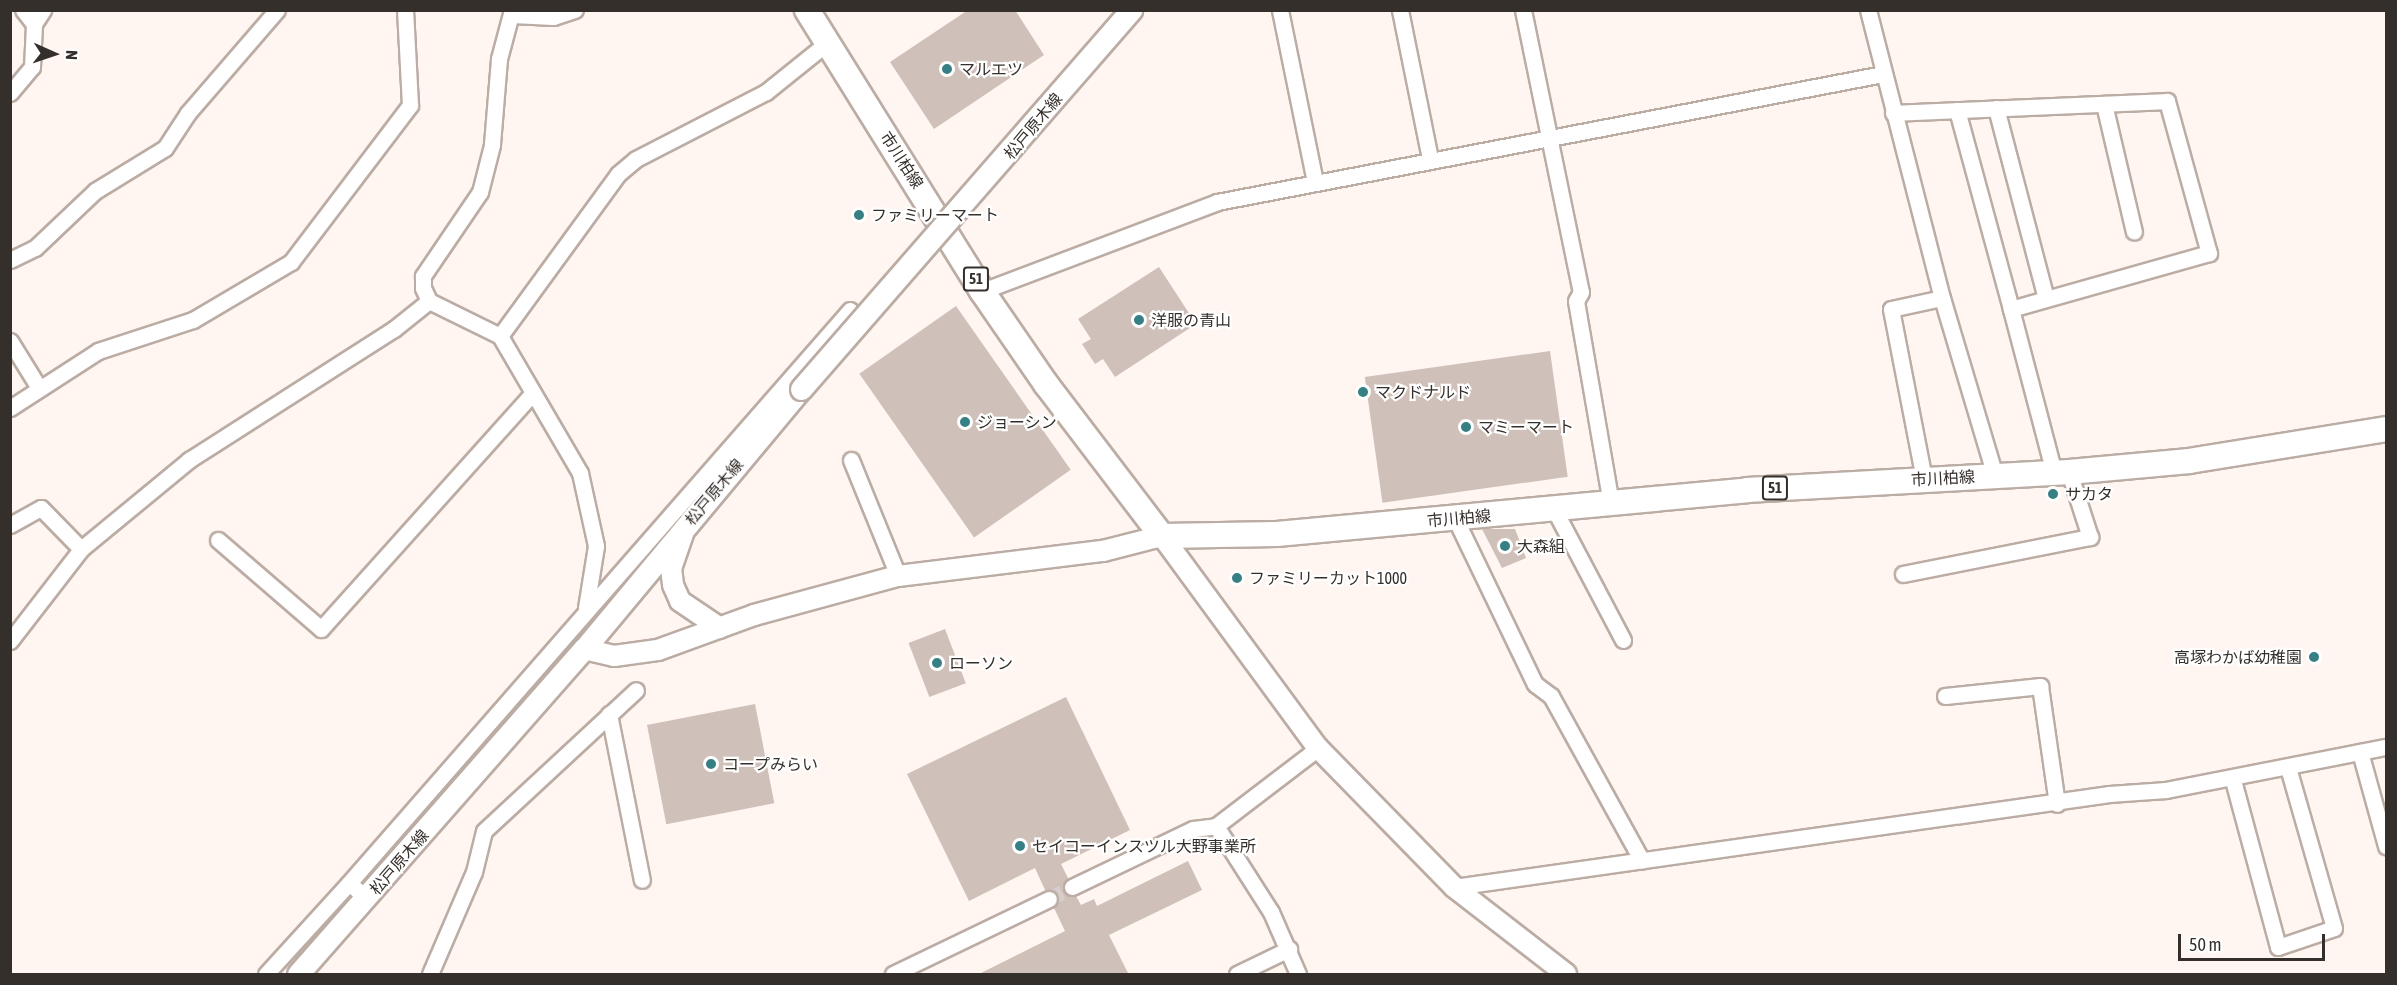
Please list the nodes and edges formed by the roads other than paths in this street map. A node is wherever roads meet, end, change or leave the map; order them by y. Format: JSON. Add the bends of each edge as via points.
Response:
{"nodes":[{"id":1,"x":23,"y":10,"type":"edge"},
{"id":2,"x":43,"y":10,"type":"edge"},
{"id":3,"x":277,"y":10,"type":"edge"},
{"id":4,"x":405,"y":10,"type":"edge"},
{"id":5,"x":575,"y":10,"type":"edge"},
{"id":6,"x":807,"y":10,"type":"edge"},
{"id":7,"x":1131,"y":10,"type":"edge"},
{"id":8,"x":1281,"y":10,"type":"edge"},
{"id":9,"x":1400,"y":10,"type":"edge"},
{"id":10,"x":1523,"y":10,"type":"edge"},
{"id":11,"x":1868,"y":10,"type":"edge"},
{"id":12,"x":512,"y":13,"type":"edge"},
{"id":13,"x":34,"y":24,"type":"junction"},
{"id":14,"x":827,"y":43,"type":"junction"},
{"id":15,"x":1883,"y":74,"type":"junction"},
{"id":16,"x":10,"y":93,"type":"edge"},
{"id":17,"x":2104,"y":104,"type":"junction"},
{"id":18,"x":1996,"y":108,"type":"junction"},
{"id":19,"x":1956,"y":110,"type":"junction"},
{"id":20,"x":1893,"y":113,"type":"junction"},
{"id":21,"x":1548,"y":136,"type":"junction"},
{"id":22,"x":1430,"y":159,"type":"junction"},
{"id":23,"x":1315,"y":182,"type":"junction"},
{"id":24,"x":2134,"y":232,"type":"dead end"},
{"id":25,"x":10,"y":260,"type":"edge"},
{"id":26,"x":982,"y":291,"type":"junction"},
{"id":27,"x":1942,"y":298,"type":"junction"},
{"id":28,"x":2046,"y":299,"type":"junction"},
{"id":29,"x":429,"y":301,"type":"junction"},
{"id":30,"x":2011,"y":309,"type":"junction"},
{"id":31,"x":850,"y":310,"type":"dead end"},
{"id":32,"x":500,"y":336,"type":"junction"},
{"id":33,"x":10,"y":341,"type":"edge"},
{"id":34,"x":39,"y":388,"type":"junction"},
{"id":35,"x":532,"y":394,"type":"junction"},
{"id":36,"x":10,"y":408,"type":"edge"},
{"id":37,"x":2386,"y":429,"type":"edge"},
{"id":38,"x":851,"y":460,"type":"dead end"},
{"id":39,"x":2061,"y":473,"type":"junction"},
{"id":40,"x":1995,"y":476,"type":"junction"},
{"id":41,"x":1924,"y":479,"type":"junction"},
{"id":42,"x":1611,"y":503,"type":"junction"},
{"id":43,"x":1554,"y":509,"type":"junction"},
{"id":44,"x":693,"y":516,"type":"junction"},
{"id":45,"x":1455,"y":518,"type":"junction"},
{"id":46,"x":10,"y":525,"type":"edge"},
{"id":47,"x":1162,"y":536,"type":"junction"},
{"id":48,"x":218,"y":540,"type":"dead end"},
{"id":49,"x":81,"y":549,"type":"junction"},
{"id":50,"x":1904,"y":574,"type":"dead end"},
{"id":51,"x":898,"y":576,"type":"junction"},
{"id":52,"x":586,"y":608,"type":"junction"},
{"id":53,"x":720,"y":628,"type":"junction"},
{"id":54,"x":1623,"y":640,"type":"dead end"},
{"id":55,"x":10,"y":641,"type":"edge"},
{"id":56,"x":584,"y":649,"type":"junction"},
{"id":57,"x":636,"y":690,"type":"dead end"},
{"id":58,"x":1945,"y":696,"type":"dead end"},
{"id":59,"x":609,"y":714,"type":"junction"},
{"id":60,"x":2386,"y":747,"type":"edge"},
{"id":61,"x":1318,"y":748,"type":"junction"},
{"id":62,"x":2360,"y":752,"type":"junction"},
{"id":63,"x":2288,"y":768,"type":"junction"},
{"id":64,"x":2233,"y":780,"type":"junction"},
{"id":65,"x":2057,"y":804,"type":"junction"},
{"id":66,"x":1216,"y":826,"type":"junction"},
{"id":67,"x":2386,"y":846,"type":"edge"},
{"id":68,"x":1642,"y":861,"type":"junction"},
{"id":69,"x":642,"y":880,"type":"dead end"},
{"id":70,"x":349,"y":883,"type":"junction"},
{"id":71,"x":1072,"y":887,"type":"tunnel mouth"},
{"id":72,"x":1454,"y":887,"type":"junction"},
{"id":73,"x":367,"y":899,"type":"junction"},
{"id":74,"x":1049,"y":899,"type":"tunnel mouth"},
{"id":75,"x":1289,"y":949,"type":"junction"},
{"id":76,"x":1558,"y":973,"type":"edge"},
{"id":77,"x":266,"y":975,"type":"edge"},
{"id":78,"x":298,"y":975,"type":"edge"},
{"id":79,"x":430,"y":975,"type":"edge"},
{"id":80,"x":893,"y":975,"type":"edge"},
{"id":81,"x":1237,"y":975,"type":"edge"},
{"id":82,"x":1298,"y":975,"type":"edge"}],
"edges":[{"from":1,"to":13,"type":"street"},
{"from":2,"to":13,"type":"street"},
{"from":3,"to":25,"type":"street","via":[[188,113],[165,148],[95,190],[35,248]]},
{"from":4,"to":34,"type":"street","via":[[410,105],[291,262],[193,320],[98,351]]},
{"from":5,"to":12,"type":"street","via":[[553,17]]},
{"from":6,"to":14,"type":"main road","name":"市川柏線","number":"51"},
{"from":7,"to":44,"type":"main road","name":"松戸原木線","bridge":true},
{"from":8,"to":23,"type":"street"},
{"from":9,"to":22,"type":"street"},
{"from":10,"to":21,"type":"street"},
{"from":11,"to":15,"type":"street"},
{"from":12,"to":29,"type":"street","via":[[499,59],[492,145],[480,192],[423,276]]},
{"from":13,"to":16,"type":"street","via":[[32,67]]},
{"from":14,"to":26,"type":"main road","name":"市川柏線","number":"51"},
{"from":14,"to":32,"type":"street","via":[[766,92],[646,153],[618,174]]},
{"from":15,"to":20,"type":"street"},
{"from":15,"to":21,"type":"street"},
{"from":17,"to":18,"type":"street"},
{"from":17,"to":24,"type":"street"},
{"from":17,"to":28,"type":"street","via":[[2167,101],[2209,253]]},
{"from":18,"to":19,"type":"street"},
{"from":18,"to":28,"type":"street"},
{"from":19,"to":20,"type":"street"},
{"from":19,"to":30,"type":"street"},
{"from":20,"to":27,"type":"street"},
{"from":21,"to":22,"type":"street"},
{"from":21,"to":42,"type":"street","via":[[1581,292],[1576,301]]},
{"from":22,"to":23,"type":"street"},
{"from":23,"to":26,"type":"street","via":[[1217,202]]},
{"from":26,"to":47,"type":"main road","name":"市川柏線","number":"51","via":[[1046,384]]},
{"from":27,"to":40,"type":"street"},
{"from":27,"to":41,"type":"street","via":[[1891,309]]},
{"from":28,"to":30,"type":"street"},
{"from":29,"to":32,"type":"street"},
{"from":29,"to":49,"type":"street","via":[[394,328],[189,460]]},
{"from":30,"to":39,"type":"street"},
{"from":31,"to":52,"type":"street"},
{"from":32,"to":35,"type":"street"},
{"from":33,"to":34,"type":"street"},
{"from":34,"to":36,"type":"street"},
{"from":35,"to":48,"type":"street","via":[[321,629]]},
{"from":35,"to":52,"type":"street","via":[[580,473],[595,522],[596,546]]},
{"from":37,"to":39,"type":"main road","name":"市川柏線","number":"51","via":[[2189,461]]},
{"from":38,"to":51,"type":"street"},
{"from":39,"to":40,"type":"main road","name":"市川柏線","number":"51"},
{"from":39,"to":50,"type":"street","via":[[2090,537]]},
{"from":40,"to":41,"type":"main road","name":"市川柏線","number":"51"},
{"from":41,"to":42,"type":"main road","name":"市川柏線","number":"51"},
{"from":42,"to":43,"type":"main road","name":"市川柏線","number":"51"},
{"from":43,"to":45,"type":"main road","name":"市川柏線","number":"51"},
{"from":43,"to":54,"type":"street"},
{"from":44,"to":53,"type":"street","via":[[676,547],[673,585],[680,601]]},
{"from":44,"to":56,"type":"main road","name":"松戸原木線"},
{"from":45,"to":47,"type":"main road","name":"市川柏線","number":"51","via":[[1277,534]]},
{"from":45,"to":68,"type":"street","via":[[1535,684],[1551,696]]},
{"from":46,"to":49,"type":"street","via":[[41,508]]},
{"from":47,"to":51,"type":"street","via":[[1103,551]]},
{"from":47,"to":61,"type":"street"},
{"from":49,"to":55,"type":"street"},
{"from":51,"to":53,"type":"street","via":[[790,603]]},
{"from":52,"to":70,"type":"street"},
{"from":53,"to":56,"type":"street","via":[[658,650],[614,656]]},
{"from":56,"to":73,"type":"main road","name":"松戸原木線"},
{"from":57,"to":59,"type":"street"},
{"from":58,"to":65,"type":"street","via":[[2040,686]]},
{"from":59,"to":69,"type":"street"},
{"from":59,"to":79,"type":"street","via":[[484,831],[474,872]]},
{"from":60,"to":62,"type":"street"},
{"from":61,"to":66,"type":"street"},
{"from":61,"to":72,"type":"street"},
{"from":62,"to":63,"type":"street"},
{"from":62,"to":67,"type":"street"},
{"from":63,"to":64,"type":"street"},
{"from":63,"to":64,"type":"street","via":[[2334,928],[2278,947]]},
{"from":64,"to":65,"type":"street"},
{"from":65,"to":68,"type":"street"},
{"from":66,"to":71,"type":"street","via":[[1193,829]]},
{"from":66,"to":75,"type":"street"},
{"from":68,"to":72,"type":"street"},
{"from":70,"to":73,"type":"street"},
{"from":70,"to":77,"type":"street"},
{"from":72,"to":76,"type":"street"},
{"from":73,"to":78,"type":"main road","name":"松戸原木線"},
{"from":74,"to":80,"type":"street"},
{"from":75,"to":81,"type":"street"},
{"from":75,"to":82,"type":"street"}]}
